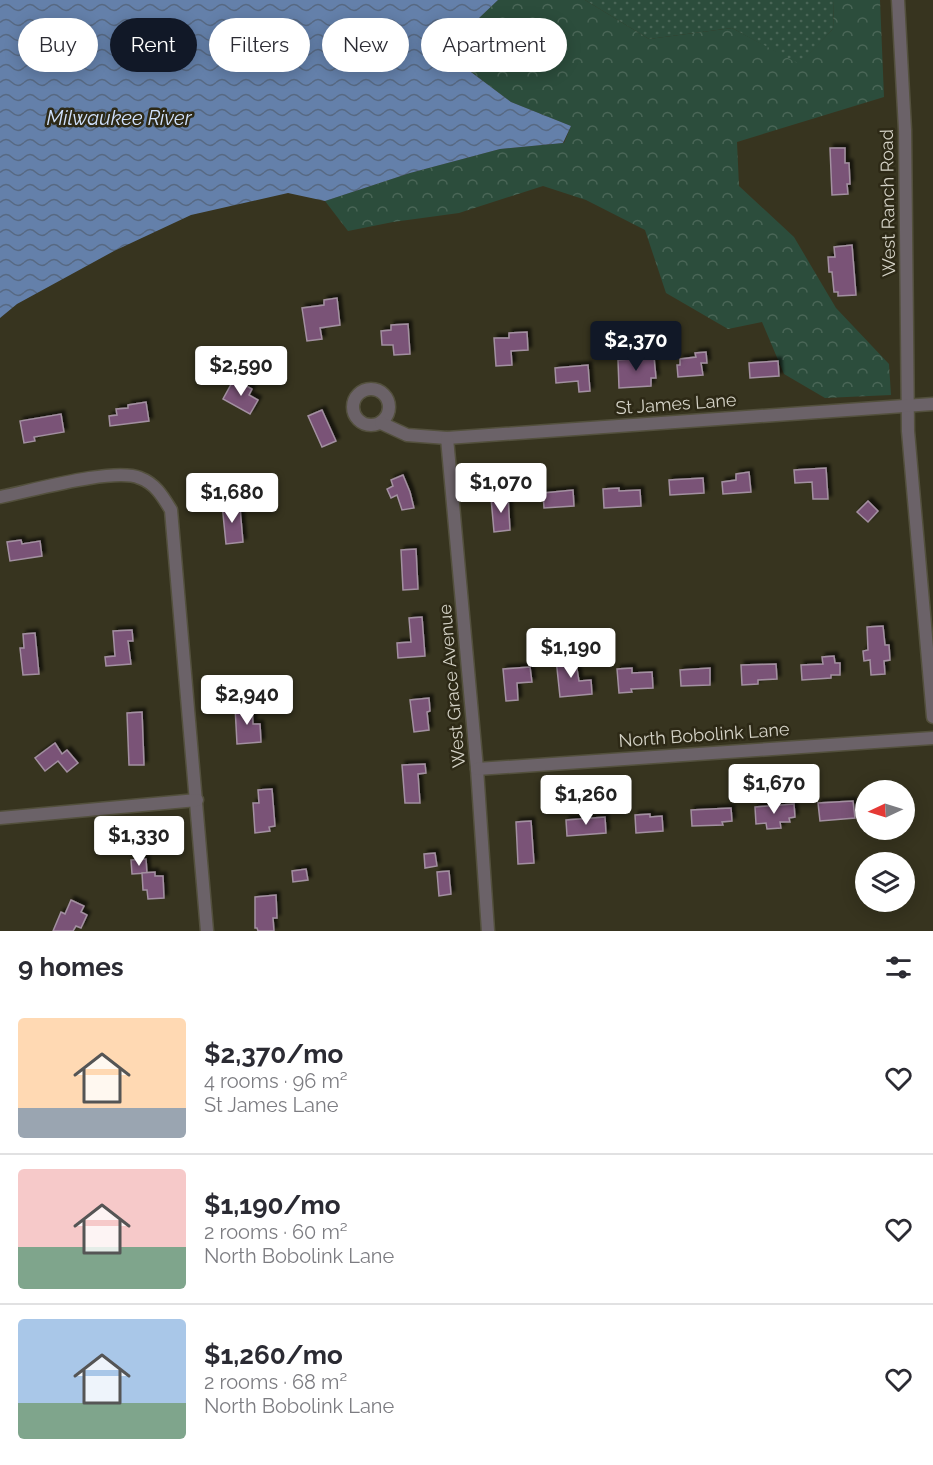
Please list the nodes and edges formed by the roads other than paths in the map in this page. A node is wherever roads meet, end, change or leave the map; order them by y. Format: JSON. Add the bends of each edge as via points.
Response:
{"nodes":[{"id":1,"x":898,"y":0,"type":"edge"},
{"id":2,"x":933,"y":404,"type":"edge"},
{"id":3,"x":908,"y":405,"type":"junction"},
{"id":4,"x":381,"y":423,"type":"dead end"},
{"id":5,"x":447,"y":438,"type":"junction"},
{"id":6,"x":0,"y":497,"type":"edge"},
{"id":7,"x":933,"y":717,"type":"edge"},
{"id":8,"x":933,"y":738,"type":"edge"},
{"id":9,"x":477,"y":769,"type":"junction"},
{"id":10,"x":197,"y":801,"type":"junction"},
{"id":11,"x":0,"y":818,"type":"edge"},
{"id":12,"x":207,"y":931,"type":"edge"},
{"id":13,"x":488,"y":931,"type":"edge"}],
"edges":[{"from":1,"to":3,"type":"street","name":"West Ranch Road","via":[[905,130]]},
{"from":2,"to":3,"type":"street","name":"St James Lane"},
{"from":3,"to":5,"type":"street","name":"St James Lane"},
{"from":3,"to":7,"type":"street"},
{"from":4,"to":5,"type":"street","name":"St James Lane","via":[[407,435]]},
{"from":5,"to":9,"type":"street","name":"West Grace Avenue"},
{"from":6,"to":10,"type":"street","via":[[113,474],[140,477],[157,488],[171,510]]},
{"from":8,"to":9,"type":"street","name":"North Bobolink Lane"},
{"from":9,"to":13,"type":"street","name":"West Grace Avenue"},
{"from":10,"to":11,"type":"street"},
{"from":10,"to":12,"type":"street"}]}
